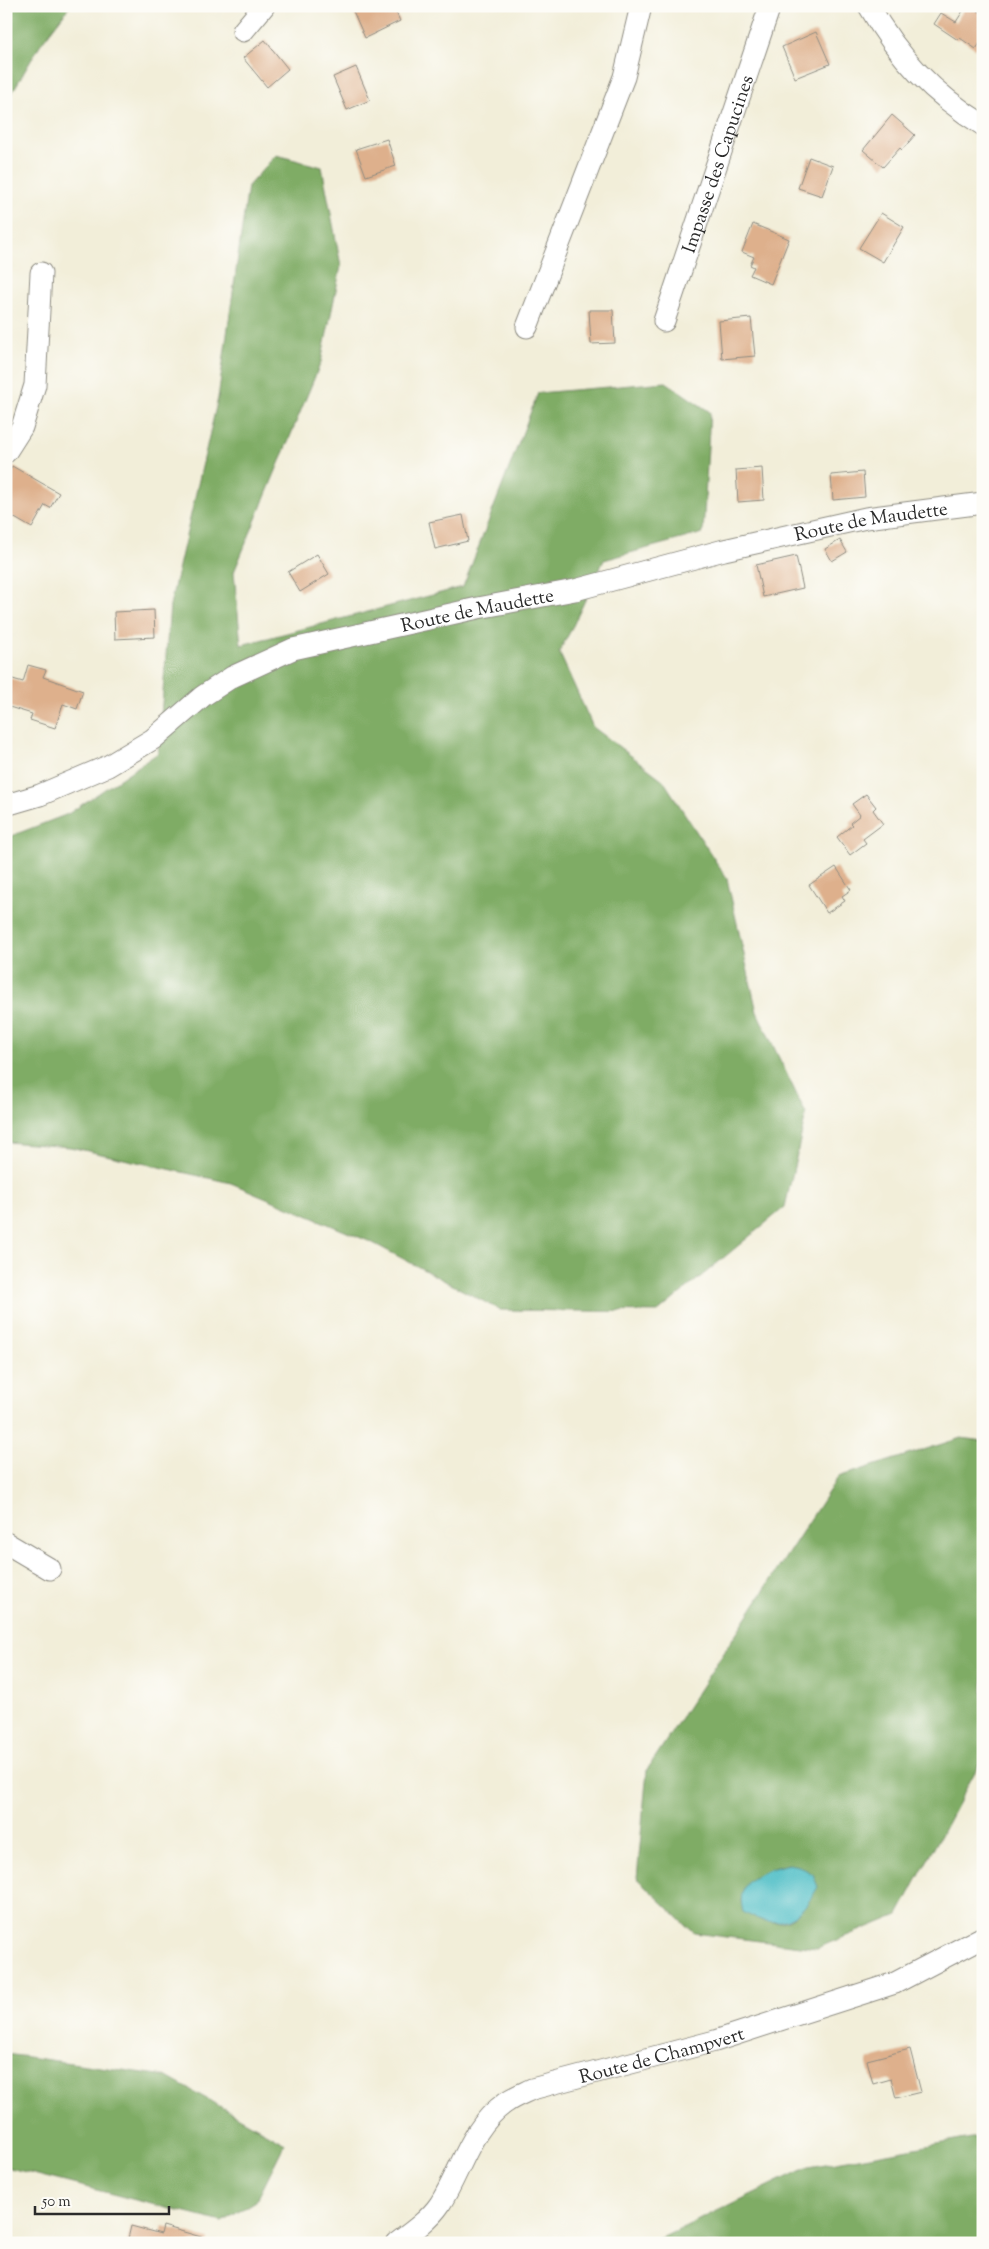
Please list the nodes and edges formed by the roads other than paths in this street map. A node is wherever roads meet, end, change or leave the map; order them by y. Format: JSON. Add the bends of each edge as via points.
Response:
{"nodes":[{"id":1,"x":264,"y":6,"type":"edge"},
{"id":2,"x":641,"y":6,"type":"edge"},
{"id":3,"x":770,"y":6,"type":"edge"},
{"id":4,"x":869,"y":6,"type":"edge"},
{"id":5,"x":243,"y":31,"type":"dead end"},
{"id":6,"x":983,"y":125,"type":"edge"},
{"id":7,"x":40,"y":273,"type":"dead end"},
{"id":8,"x":664,"y":321,"type":"dead end"},
{"id":9,"x":527,"y":327,"type":"dead end"},
{"id":10,"x":6,"y":452,"type":"edge"},
{"id":11,"x":983,"y":503,"type":"edge"},
{"id":12,"x":6,"y":805,"type":"edge"},
{"id":13,"x":6,"y":1543,"type":"edge"},
{"id":14,"x":50,"y":1569,"type":"dead end"},
{"id":15,"x":983,"y":1937,"type":"edge"},
{"id":16,"x":397,"y":2243,"type":"edge"}],
"edges":[{"from":1,"to":5,"type":"street"},
{"from":2,"to":9,"type":"street","via":[[624,77]]},
{"from":3,"to":8,"type":"street","name":"Impasse des Capucines"},
{"from":4,"to":6,"type":"street","via":[[887,38],[915,70],[957,109]]},
{"from":7,"to":10,"type":"street","via":[[35,385],[22,427]]},
{"from":11,"to":12,"type":"street","name":"Route de Maudette","via":[[866,518],[724,550],[575,590],[293,649],[232,677],[203,696],[153,739],[108,766],[40,796]]},
{"from":13,"to":14,"type":"street"},
{"from":15,"to":16,"type":"street","name":"Route de Champvert","via":[[895,1982],[715,2041],[532,2089],[507,2102],[488,2116],[475,2134],[439,2205],[414,2231]]}]}
